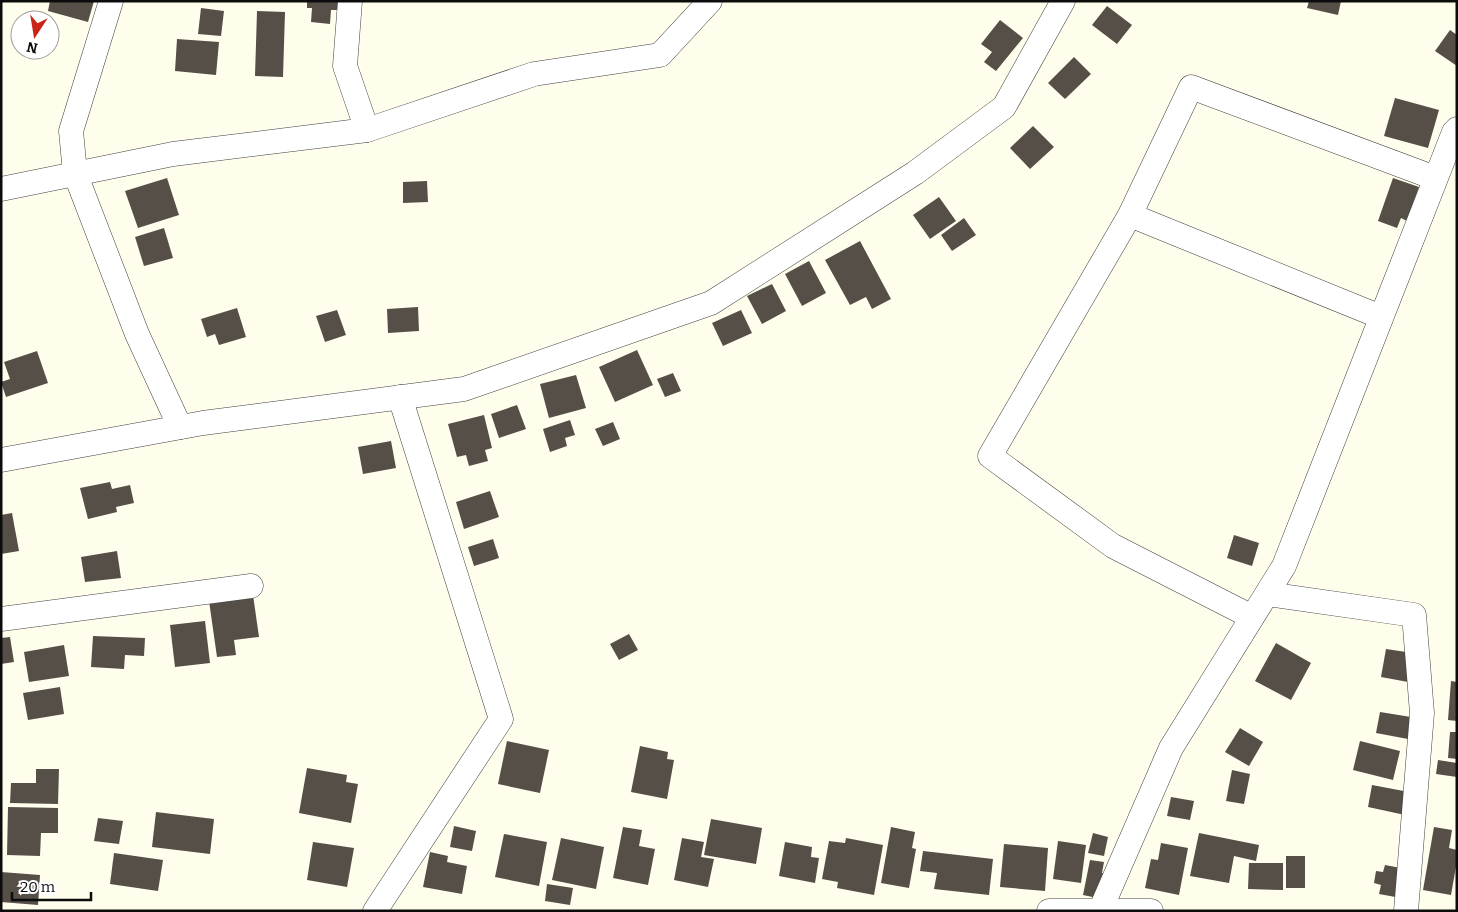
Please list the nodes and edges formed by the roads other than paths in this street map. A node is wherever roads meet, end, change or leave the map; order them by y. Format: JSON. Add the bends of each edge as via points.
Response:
{"nodes":[{"id":1,"x":111,"y":1,"type":"edge"},
{"id":2,"x":350,"y":1,"type":"edge"},
{"id":3,"x":710,"y":1,"type":"edge"},
{"id":4,"x":1063,"y":1,"type":"edge"},
{"id":5,"x":1457,"y":129,"type":"edge"},
{"id":6,"x":367,"y":130,"type":"junction"},
{"id":7,"x":75,"y":173,"type":"junction"},
{"id":8,"x":1435,"y":178,"type":"junction"},
{"id":9,"x":1,"y":189,"type":"edge"},
{"id":10,"x":1130,"y":215,"type":"junction"},
{"id":11,"x":1381,"y":317,"type":"junction"},
{"id":12,"x":400,"y":397,"type":"junction"},
{"id":13,"x":180,"y":427,"type":"junction"},
{"id":14,"x":1,"y":460,"type":"edge"},
{"id":15,"x":251,"y":586,"type":"dead end"},
{"id":16,"x":1266,"y":594,"type":"junction"},
{"id":17,"x":1252,"y":617,"type":"junction"},
{"id":18,"x":1,"y":619,"type":"edge"},
{"id":19,"x":1100,"y":910,"type":"edge"},
{"id":20,"x":375,"y":911,"type":"edge"},
{"id":21,"x":1049,"y":911,"type":"edge"},
{"id":22,"x":1151,"y":911,"type":"edge"},
{"id":23,"x":1406,"y":911,"type":"edge"}],
"edges":[{"from":1,"to":7,"type":"street","via":[[71,131]]},
{"from":2,"to":6,"type":"street","via":[[345,66]]},
{"from":3,"to":6,"type":"street","via":[[660,55],[534,74]]},
{"from":4,"to":12,"type":"street","via":[[1004,107],[915,173],[711,303],[464,389]]},
{"from":5,"to":8,"type":"street"},
{"from":6,"to":7,"type":"street","via":[[173,154]]},
{"from":7,"to":9,"type":"street"},
{"from":7,"to":13,"type":"street","via":[[137,334]]},
{"from":8,"to":10,"type":"street","via":[[1192,87]]},
{"from":8,"to":11,"type":"street"},
{"from":10,"to":11,"type":"street"},
{"from":10,"to":17,"type":"street","via":[[990,456],[1113,546]]},
{"from":11,"to":16,"type":"street","via":[[1284,566]]},
{"from":12,"to":13,"type":"street"},
{"from":12,"to":20,"type":"street","via":[[501,719]]},
{"from":13,"to":14,"type":"street"},
{"from":15,"to":18,"type":"street"},
{"from":16,"to":17,"type":"street"},
{"from":16,"to":23,"type":"street","via":[[1414,615],[1422,714]]},
{"from":17,"to":19,"type":"street","via":[[1171,748]]},
{"from":19,"to":21,"type":"street"},
{"from":19,"to":22,"type":"street"}]}
